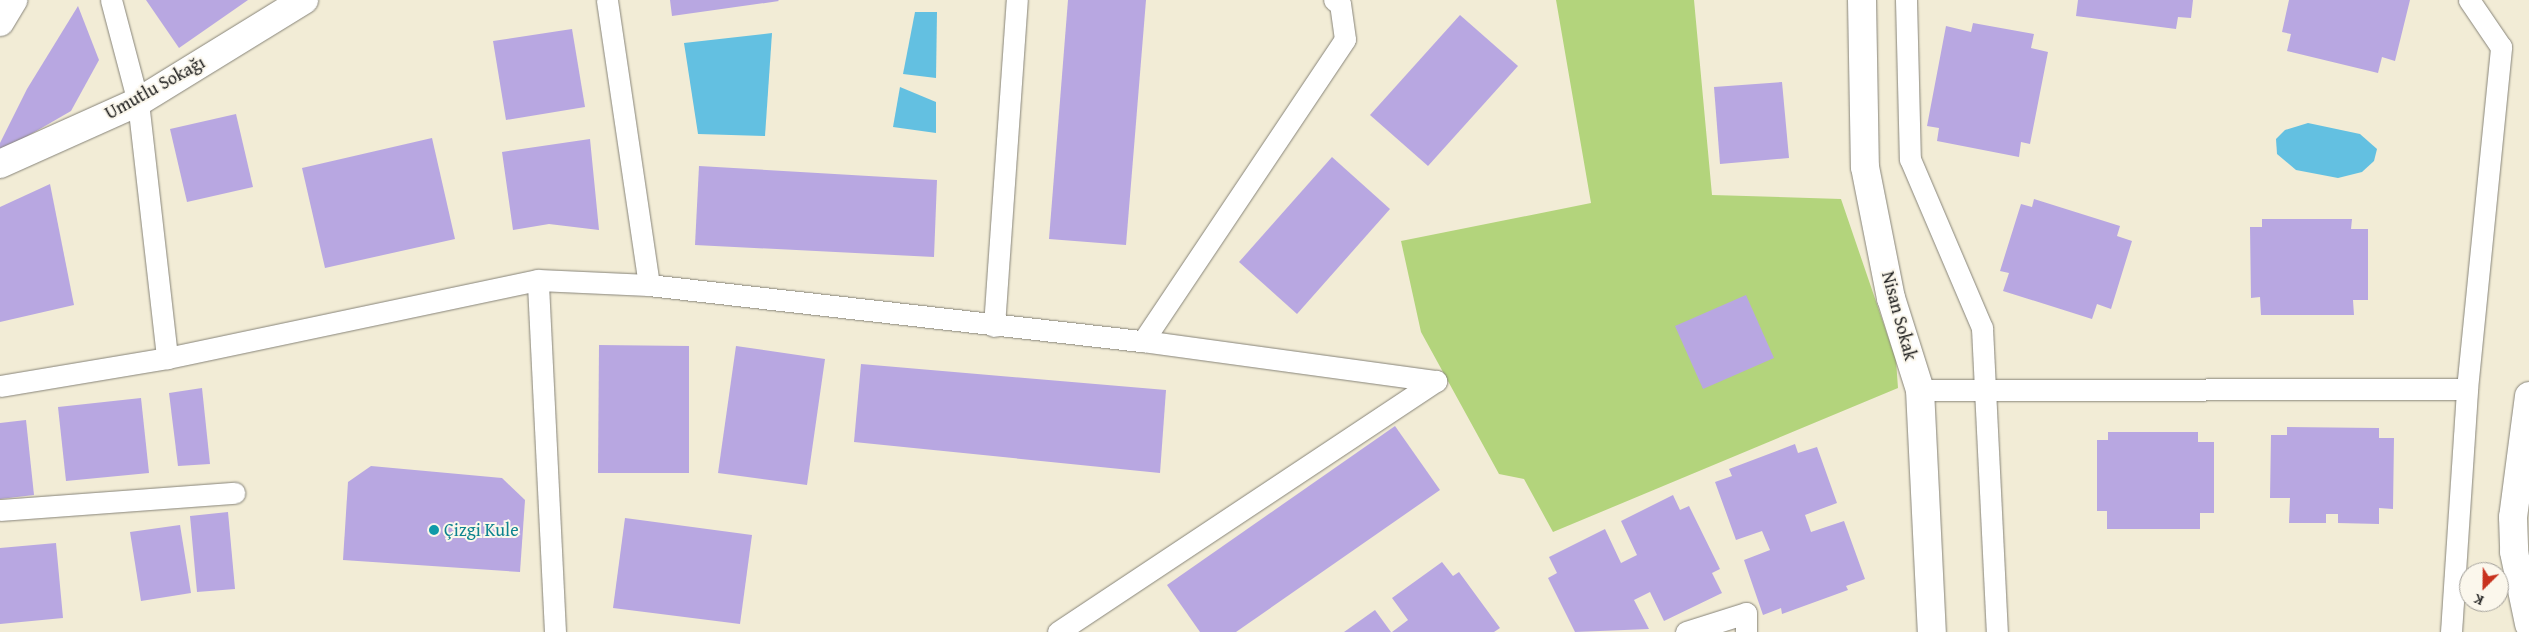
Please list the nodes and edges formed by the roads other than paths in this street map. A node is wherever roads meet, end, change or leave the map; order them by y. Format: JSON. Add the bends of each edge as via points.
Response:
{"nodes":[{"id":1,"x":13,"y":0,"type":"edge"},
{"id":2,"x":111,"y":0,"type":"edge"},
{"id":3,"x":304,"y":0,"type":"edge"},
{"id":4,"x":607,"y":0,"type":"edge"},
{"id":5,"x":1017,"y":0,"type":"edge"},
{"id":6,"x":1334,"y":0,"type":"edge"},
{"id":7,"x":1862,"y":0,"type":"edge"},
{"id":8,"x":1906,"y":0,"type":"edge"},
{"id":9,"x":2469,"y":0,"type":"edge"},
{"id":10,"x":0,"y":22,"type":"edge"},
{"id":11,"x":138,"y":102,"type":"junction"},
{"id":12,"x":0,"y":164,"type":"edge"},
{"id":13,"x":538,"y":280,"type":"junction"},
{"id":14,"x":649,"y":285,"type":"junction"},
{"id":15,"x":994,"y":326,"type":"junction"},
{"id":16,"x":1143,"y":341,"type":"junction"},
{"id":17,"x":167,"y":358,"type":"junction"},
{"id":18,"x":0,"y":386,"type":"edge"},
{"id":19,"x":1982,"y":389,"type":"junction"},
{"id":20,"x":2467,"y":389,"type":"junction"},
{"id":21,"x":1920,"y":390,"type":"junction"},
{"id":22,"x":2529,"y":396,"type":"edge"},
{"id":23,"x":234,"y":493,"type":"dead end"},
{"id":24,"x":0,"y":510,"type":"edge"},
{"id":25,"x":2529,"y":624,"type":"edge"},
{"id":26,"x":555,"y":632,"type":"edge"},
{"id":27,"x":1058,"y":632,"type":"edge"},
{"id":28,"x":1686,"y":632,"type":"edge"},
{"id":29,"x":1746,"y":632,"type":"edge"},
{"id":30,"x":1932,"y":632,"type":"edge"},
{"id":31,"x":1997,"y":632,"type":"edge"},
{"id":32,"x":2451,"y":632,"type":"edge"}],
"edges":[{"from":1,"to":10,"type":"street"},
{"from":2,"to":11,"type":"lane"},
{"from":3,"to":11,"type":"street","name":"Umutlu Sokağı"},
{"from":4,"to":14,"type":"lane"},
{"from":5,"to":15,"type":"lane"},
{"from":6,"to":16,"type":"lane","via":[[1340,4],[1345,39]]},
{"from":7,"to":21,"type":"street","name":"Nisan Sokak","via":[[1865,167],[1891,298]]},
{"from":8,"to":19,"type":"lane","via":[[1910,159],[1982,328]]},
{"from":9,"to":20,"type":"lane","via":[[2501,47]]},
{"from":11,"to":12,"type":"street","name":"Umutlu Sokağı"},
{"from":11,"to":17,"type":"lane"},
{"from":13,"to":14,"type":"lane"},
{"from":13,"to":17,"type":"lane"},
{"from":13,"to":26,"type":"lane"},
{"from":14,"to":15,"type":"lane"},
{"from":15,"to":16,"type":"lane"},
{"from":16,"to":27,"type":"lane","via":[[1436,381]]},
{"from":17,"to":18,"type":"lane"},
{"from":19,"to":20,"type":"lane"},
{"from":19,"to":21,"type":"lane"},
{"from":19,"to":31,"type":"lane"},
{"from":20,"to":32,"type":"lane"},
{"from":21,"to":30,"type":"street","name":"Nisan Sokak"},
{"from":22,"to":25,"type":"street","via":[[2513,517],[2514,552]]},
{"from":23,"to":24,"type":"lane"},
{"from":28,"to":29,"type":"lane","via":[[1746,613]]}]}
